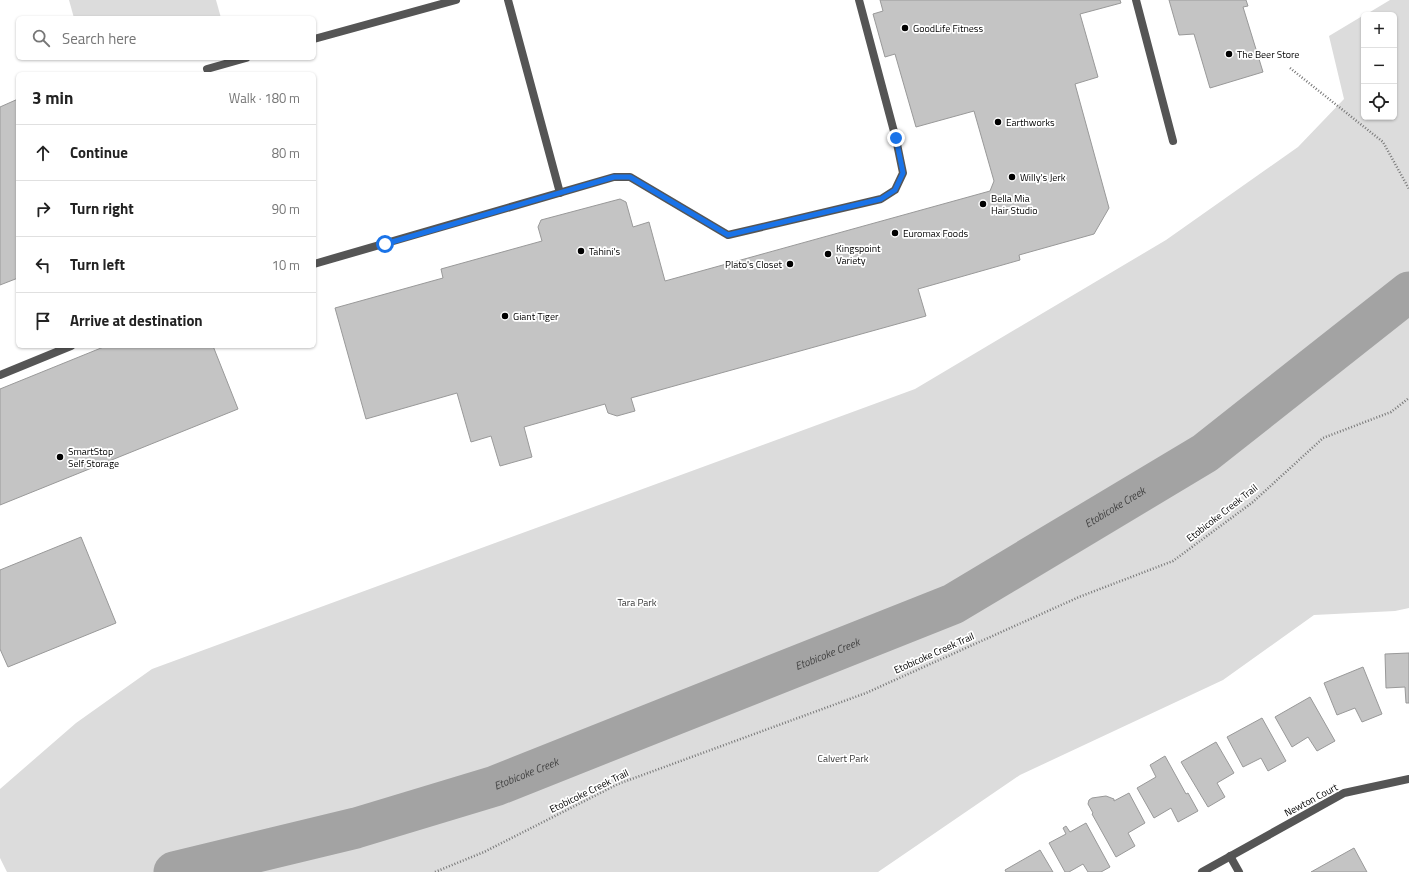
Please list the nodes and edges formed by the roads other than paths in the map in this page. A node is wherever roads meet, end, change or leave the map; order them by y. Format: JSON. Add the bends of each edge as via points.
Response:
{"nodes":[{"id":1,"x":456,"y":0,"type":"edge"},
{"id":2,"x":508,"y":0,"type":"edge"},
{"id":3,"x":859,"y":0,"type":"edge"},
{"id":4,"x":1136,"y":0,"type":"edge"},
{"id":5,"x":316,"y":38,"type":"edge"},
{"id":6,"x":239,"y":60,"type":"edge"},
{"id":7,"x":207,"y":69,"type":"dead end"},
{"id":8,"x":1173,"y":141,"type":"dead end"},
{"id":9,"x":560,"y":193,"type":"junction"},
{"id":10,"x":316,"y":263,"type":"edge"},
{"id":11,"x":66,"y":348,"type":"edge"},
{"id":12,"x":0,"y":375,"type":"edge"},
{"id":13,"x":1409,"y":778,"type":"edge"},
{"id":14,"x":1230,"y":856,"type":"junction"},
{"id":15,"x":1202,"y":872,"type":"edge"},
{"id":16,"x":1239,"y":872,"type":"edge"}],
"edges":[{"from":1,"to":5,"type":"street"},
{"from":2,"to":9,"type":"street"},
{"from":3,"to":9,"type":"street","via":[[903,173],[895,190],[881,199],[728,235],[630,177],[614,177]]},
{"from":4,"to":8,"type":"street"},
{"from":6,"to":7,"type":"street"},
{"from":9,"to":10,"type":"street"},
{"from":11,"to":12,"type":"street"},
{"from":13,"to":14,"type":"street","name":"Newton Court","via":[[1344,793]]},
{"from":14,"to":15,"type":"street","name":"Newton Court"},
{"from":14,"to":16,"type":"street"}]}
